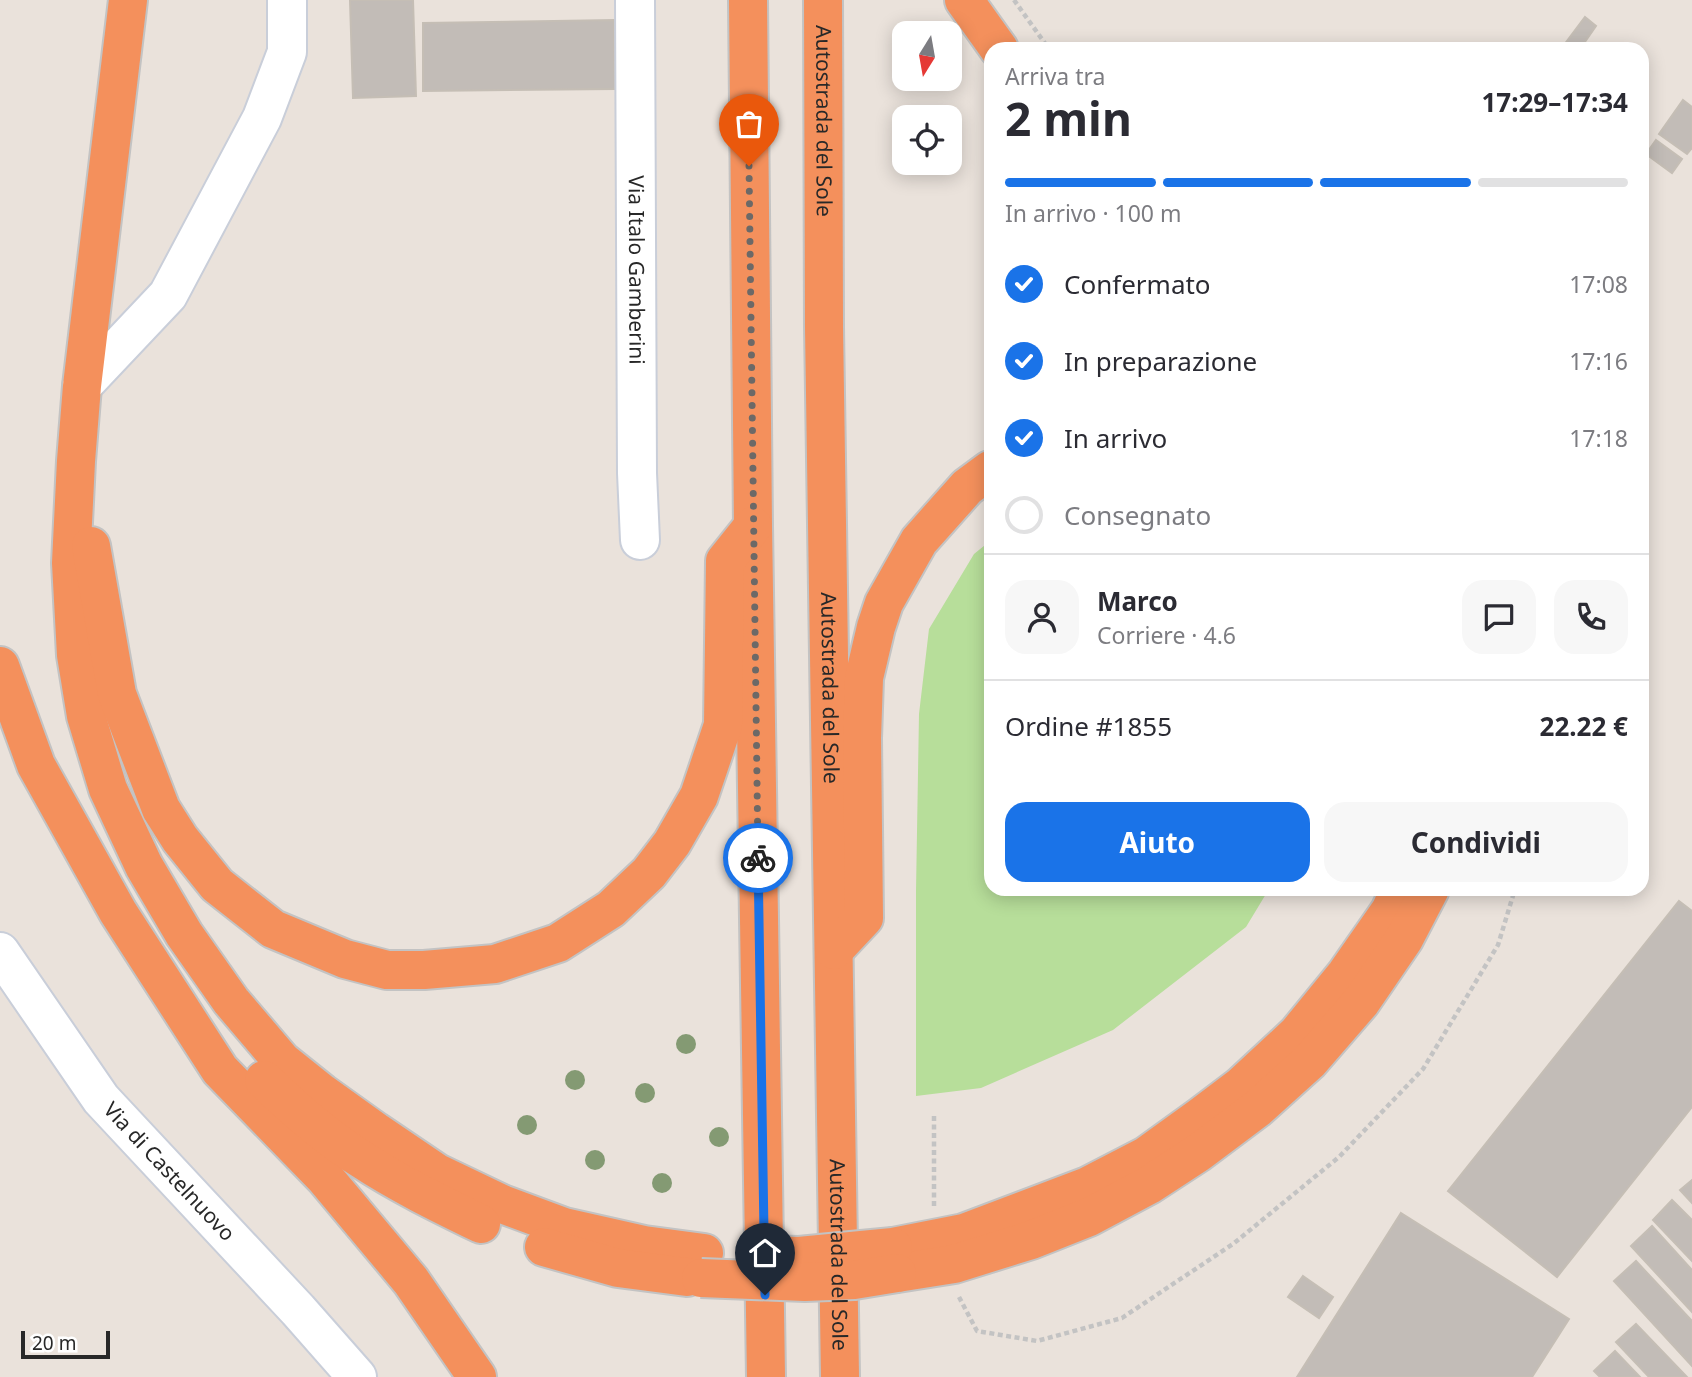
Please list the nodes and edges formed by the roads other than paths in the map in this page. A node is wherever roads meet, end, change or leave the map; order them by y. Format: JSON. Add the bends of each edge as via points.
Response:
{"nodes":[{"id":1,"x":128,"y":0,"type":"edge"},
{"id":2,"x":287,"y":0,"type":"edge"},
{"id":3,"x":635,"y":0,"type":"edge"},
{"id":4,"x":748,"y":0,"type":"edge"},
{"id":5,"x":823,"y":0,"type":"edge"},
{"id":6,"x":964,"y":0,"type":"edge"},
{"id":7,"x":994,"y":42,"type":"edge"},
{"id":8,"x":82,"y":386,"type":"junction"},
{"id":9,"x":76,"y":461,"type":"junction"},
{"id":10,"x":984,"y":474,"type":"edge"},
{"id":11,"x":753,"y":526,"type":"junction"},
{"id":12,"x":640,"y":541,"type":"dead end"},
{"id":13,"x":0,"y":666,"type":"edge"},
{"id":14,"x":1396,"y":896,"type":"edge"},
{"id":15,"x":1426,"y":896,"type":"edge"},
{"id":16,"x":834,"y":950,"type":"junction"},
{"id":17,"x":0,"y":952,"type":"edge"},
{"id":18,"x":170,"y":993,"type":"junction"},
{"id":19,"x":895,"y":1260,"type":"junction"},
{"id":20,"x":702,"y":1266,"type":"junction"},
{"id":21,"x":357,"y":1377,"type":"edge"},
{"id":22,"x":477,"y":1377,"type":"edge"},
{"id":23,"x":766,"y":1377,"type":"edge"},
{"id":24,"x":840,"y":1377,"type":"edge"}],
"edges":[{"from":1,"to":8,"type":"highway"},
{"from":2,"to":8,"type":"street","via":[[288,52],[256,130],[168,295]]},
{"from":3,"to":12,"type":"street","name":"Via Italo Gamberini"},
{"from":4,"to":11,"type":"highway"},
{"from":5,"to":16,"type":"highway","name":"Autostrada del Sole"},
{"from":6,"to":7,"type":"highway"},
{"from":8,"to":9,"type":"highway"},
{"from":9,"to":11,"type":"highway","via":[[117,694],[160,808],[217,885],[273,929],[345,959],[387,970],[495,964],[558,943],[611,909],[649,873],[699,796],[723,725],[725,561]]},
{"from":9,"to":20,"type":"highway","via":[[71,564],[76,655],[86,716],[108,789],[144,866],[231,1001],[282,1060],[322,1094],[437,1173],[564,1227],[644,1245]]},
{"from":10,"to":16,"type":"highway","via":[[919,541],[884,603],[876,627],[864,678],[864,918]]},
{"from":11,"to":23,"type":"highway"},
{"from":13,"to":18,"type":"highway","via":[[36,765],[118,912]]},
{"from":14,"to":19,"type":"highway","via":[[1353,964],[1297,1034],[1200,1118],[1146,1156],[1088,1186]]},
{"from":15,"to":19,"type":"highway","via":[[1404,939],[1361,1002],[1309,1062],[1198,1153],[1089,1217],[1031,1240],[954,1264]]},
{"from":16,"to":24,"type":"highway","name":"Autostrada del Sole"},
{"from":17,"to":21,"type":"street","name":"Via di Castelnuovo","via":[[102,1099]]},
{"from":18,"to":20,"type":"highway","via":[[301,1115],[360,1159],[425,1197],[486,1226],[618,1268]]},
{"from":18,"to":22,"type":"highway","via":[[220,1070],[325,1178],[403,1270]]},
{"from":19,"to":20,"type":"highway","bridge":true,"via":[[799,1256]]}]}
